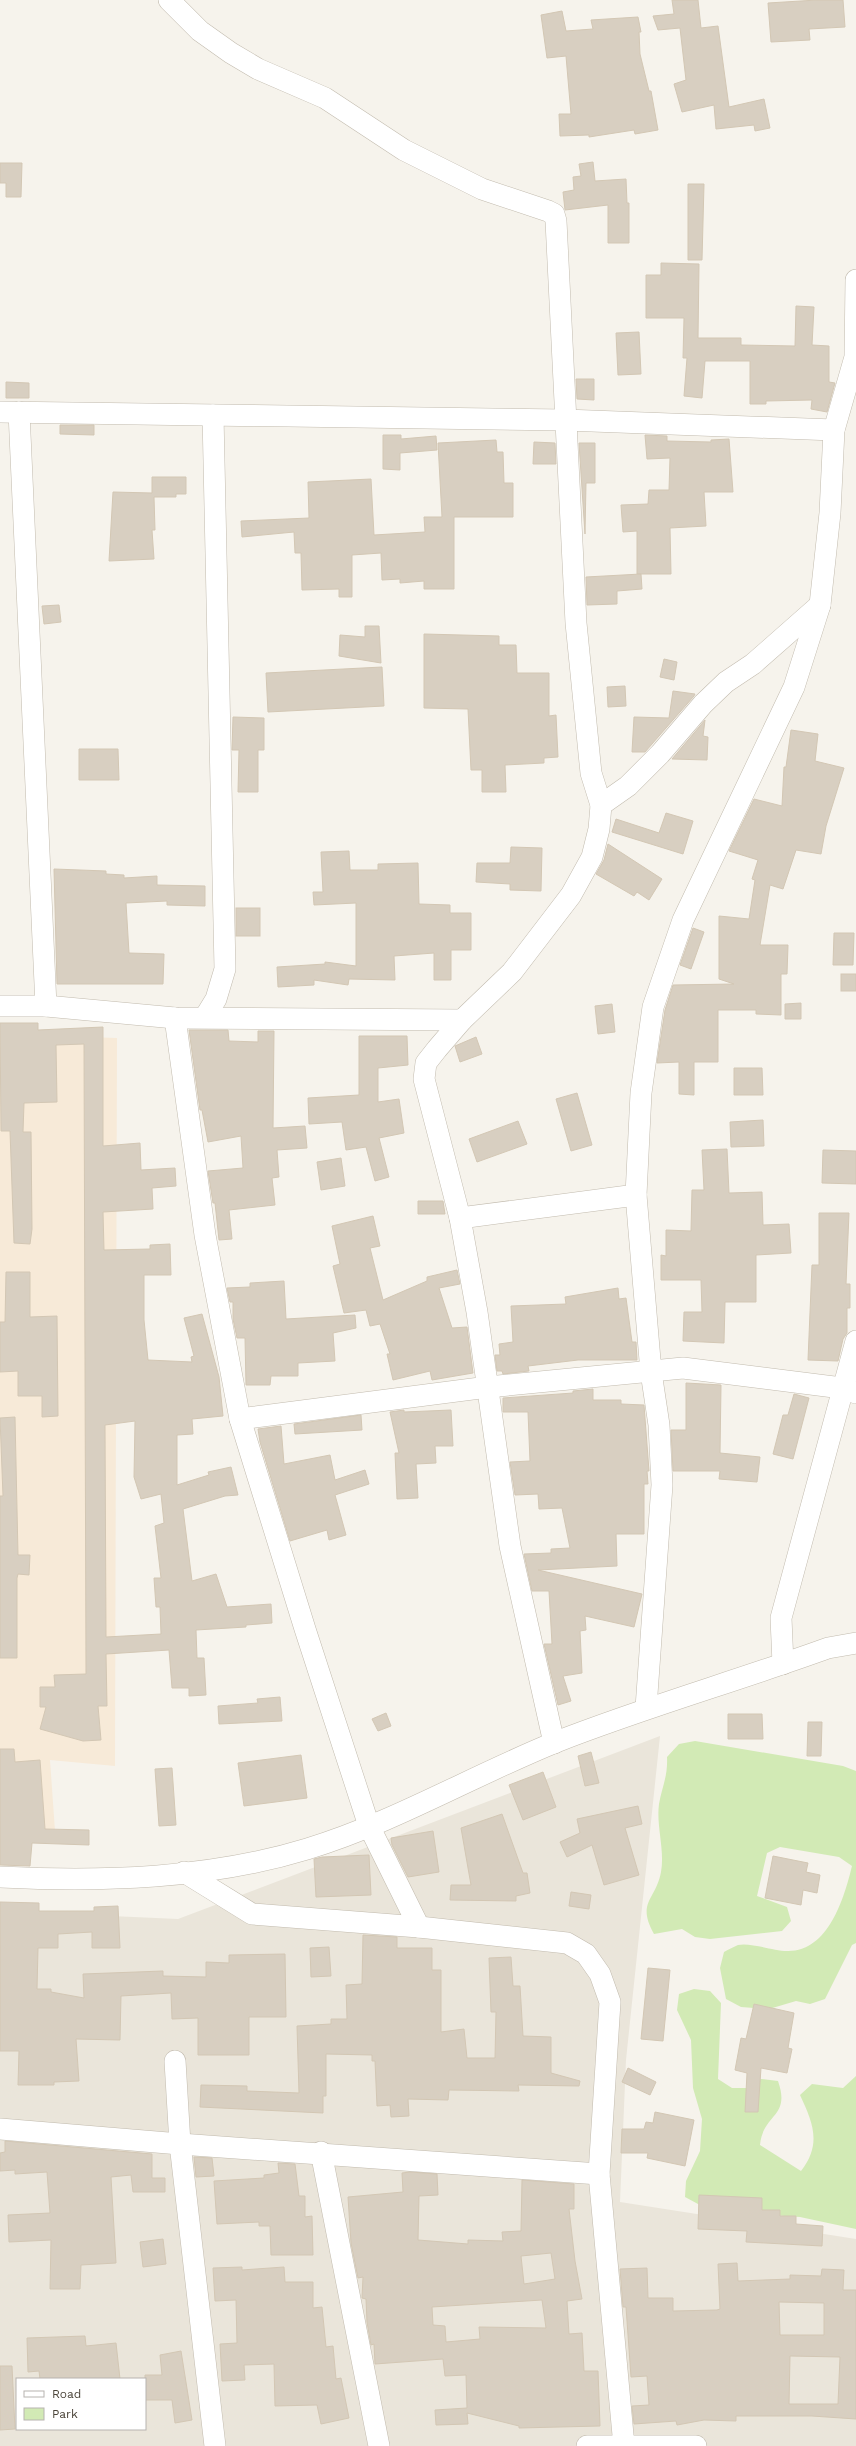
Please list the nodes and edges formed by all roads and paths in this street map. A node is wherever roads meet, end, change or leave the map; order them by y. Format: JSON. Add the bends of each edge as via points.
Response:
{"nodes":[{"id":1,"x":169,"y":0,"type":"edge"},
{"id":2,"x":856,"y":280,"type":"edge"},
{"id":3,"x":9,"y":412,"type":"edge"},
{"id":4,"x":213,"y":415,"type":"junction"},
{"id":5,"x":565,"y":420,"type":"junction"},
{"id":6,"x":834,"y":430,"type":"junction"},
{"id":7,"x":820,"y":605,"type":"junction"},
{"id":8,"x":600,"y":805,"type":"junction"},
{"id":9,"x":0,"y":1006,"type":"edge"},
{"id":10,"x":46,"y":1006,"type":"junction"},
{"id":11,"x":205,"y":1017,"type":"junction"},
{"id":12,"x":175,"y":1018,"type":"junction"},
{"id":13,"x":462,"y":1020,"type":"junction"},
{"id":14,"x":636,"y":1195,"type":"junction"},
{"id":15,"x":460,"y":1218,"type":"junction"},
{"id":16,"x":856,"y":1340,"type":"edge"},
{"id":17,"x":651,"y":1372,"type":"junction"},
{"id":18,"x":488,"y":1387,"type":"junction"},
{"id":19,"x":849,"y":1391,"type":"edge"},
{"id":20,"x":240,"y":1419,"type":"junction"},
{"id":21,"x":856,"y":1643,"type":"edge"},
{"id":22,"x":783,"y":1664,"type":"junction"},
{"id":23,"x":646,"y":1708,"type":"junction"},
{"id":24,"x":554,"y":1743,"type":"junction"},
{"id":25,"x":369,"y":1826,"type":"junction"},
{"id":26,"x":184,"y":1872,"type":"junction"},
{"id":27,"x":0,"y":1877,"type":"edge"},
{"id":28,"x":419,"y":1927,"type":"junction"},
{"id":29,"x":176,"y":2061,"type":"dead end"},
{"id":30,"x":0,"y":2129,"type":"edge"},
{"id":31,"x":180,"y":2144,"type":"junction"},
{"id":32,"x":321,"y":2152,"type":"junction"},
{"id":33,"x":599,"y":2174,"type":"junction"},
{"id":34,"x":624,"y":2445,"type":"edge"},
{"id":35,"x":215,"y":2446,"type":"edge"},
{"id":36,"x":379,"y":2446,"type":"edge"},
{"id":37,"x":587,"y":2446,"type":"edge"},
{"id":38,"x":696,"y":2446,"type":"edge"}],
"edges":[{"from":1,"to":5,"type":"street","via":[[200,31],[231,53],[325,98],[404,150],[482,189],[554,214]]},
{"from":2,"to":6,"type":"street","via":[[855,357]]},
{"from":3,"to":4,"type":"street"},
{"from":3,"to":10,"type":"street"},
{"from":4,"to":5,"type":"street"},
{"from":4,"to":11,"type":"street","via":[[225,969],[216,999]]},
{"from":5,"to":6,"type":"street"},
{"from":5,"to":8,"type":"street","via":[[581,683],[591,772]]},
{"from":6,"to":7,"type":"street","via":[[830,513]]},
{"from":7,"to":8,"type":"street","via":[[753,664],[726,682],[628,786]]},
{"from":7,"to":14,"type":"street","via":[[794,687],[683,920],[653,1007],[641,1093]]},
{"from":8,"to":13,"type":"street","via":[[600,829],[592,857],[571,895],[512,972]]},
{"from":9,"to":10,"type":"street"},
{"from":10,"to":12,"type":"street"},
{"from":11,"to":12,"type":"street"},
{"from":11,"to":13,"type":"street"},
{"from":12,"to":20,"type":"street","via":[[205,1235]]},
{"from":13,"to":15,"type":"street","via":[[426,1063],[424,1079]]},
{"from":14,"to":15,"type":"street"},
{"from":14,"to":17,"type":"street"},
{"from":15,"to":18,"type":"street"},
{"from":16,"to":19,"type":"street"},
{"from":17,"to":18,"type":"street"},
{"from":17,"to":19,"type":"street","via":[[683,1368]]},
{"from":17,"to":23,"type":"street","via":[[659,1425],[662,1486]]},
{"from":18,"to":20,"type":"street"},
{"from":18,"to":24,"type":"street","via":[[510,1546]]},
{"from":19,"to":22,"type":"street","via":[[782,1618]]},
{"from":20,"to":25,"type":"street","via":[[304,1629]]},
{"from":21,"to":22,"type":"street","via":[[828,1648]]},
{"from":22,"to":23,"type":"street"},
{"from":23,"to":24,"type":"street"},
{"from":24,"to":25,"type":"street"},
{"from":25,"to":26,"type":"street","via":[[308,1849],[254,1863]]},
{"from":25,"to":28,"type":"street"},
{"from":26,"to":27,"type":"street","via":[[109,1878]]},
{"from":26,"to":28,"type":"street","via":[[252,1914]]},
{"from":28,"to":33,"type":"street","via":[[567,1943],[586,1954],[600,1974],[610,2002]]},
{"from":29,"to":31,"type":"street"},
{"from":30,"to":31,"type":"street"},
{"from":31,"to":32,"type":"street"},
{"from":31,"to":35,"type":"street"},
{"from":32,"to":33,"type":"street"},
{"from":32,"to":36,"type":"street"},
{"from":33,"to":34,"type":"street"},
{"from":34,"to":37,"type":"street"},
{"from":34,"to":38,"type":"street"}]}
